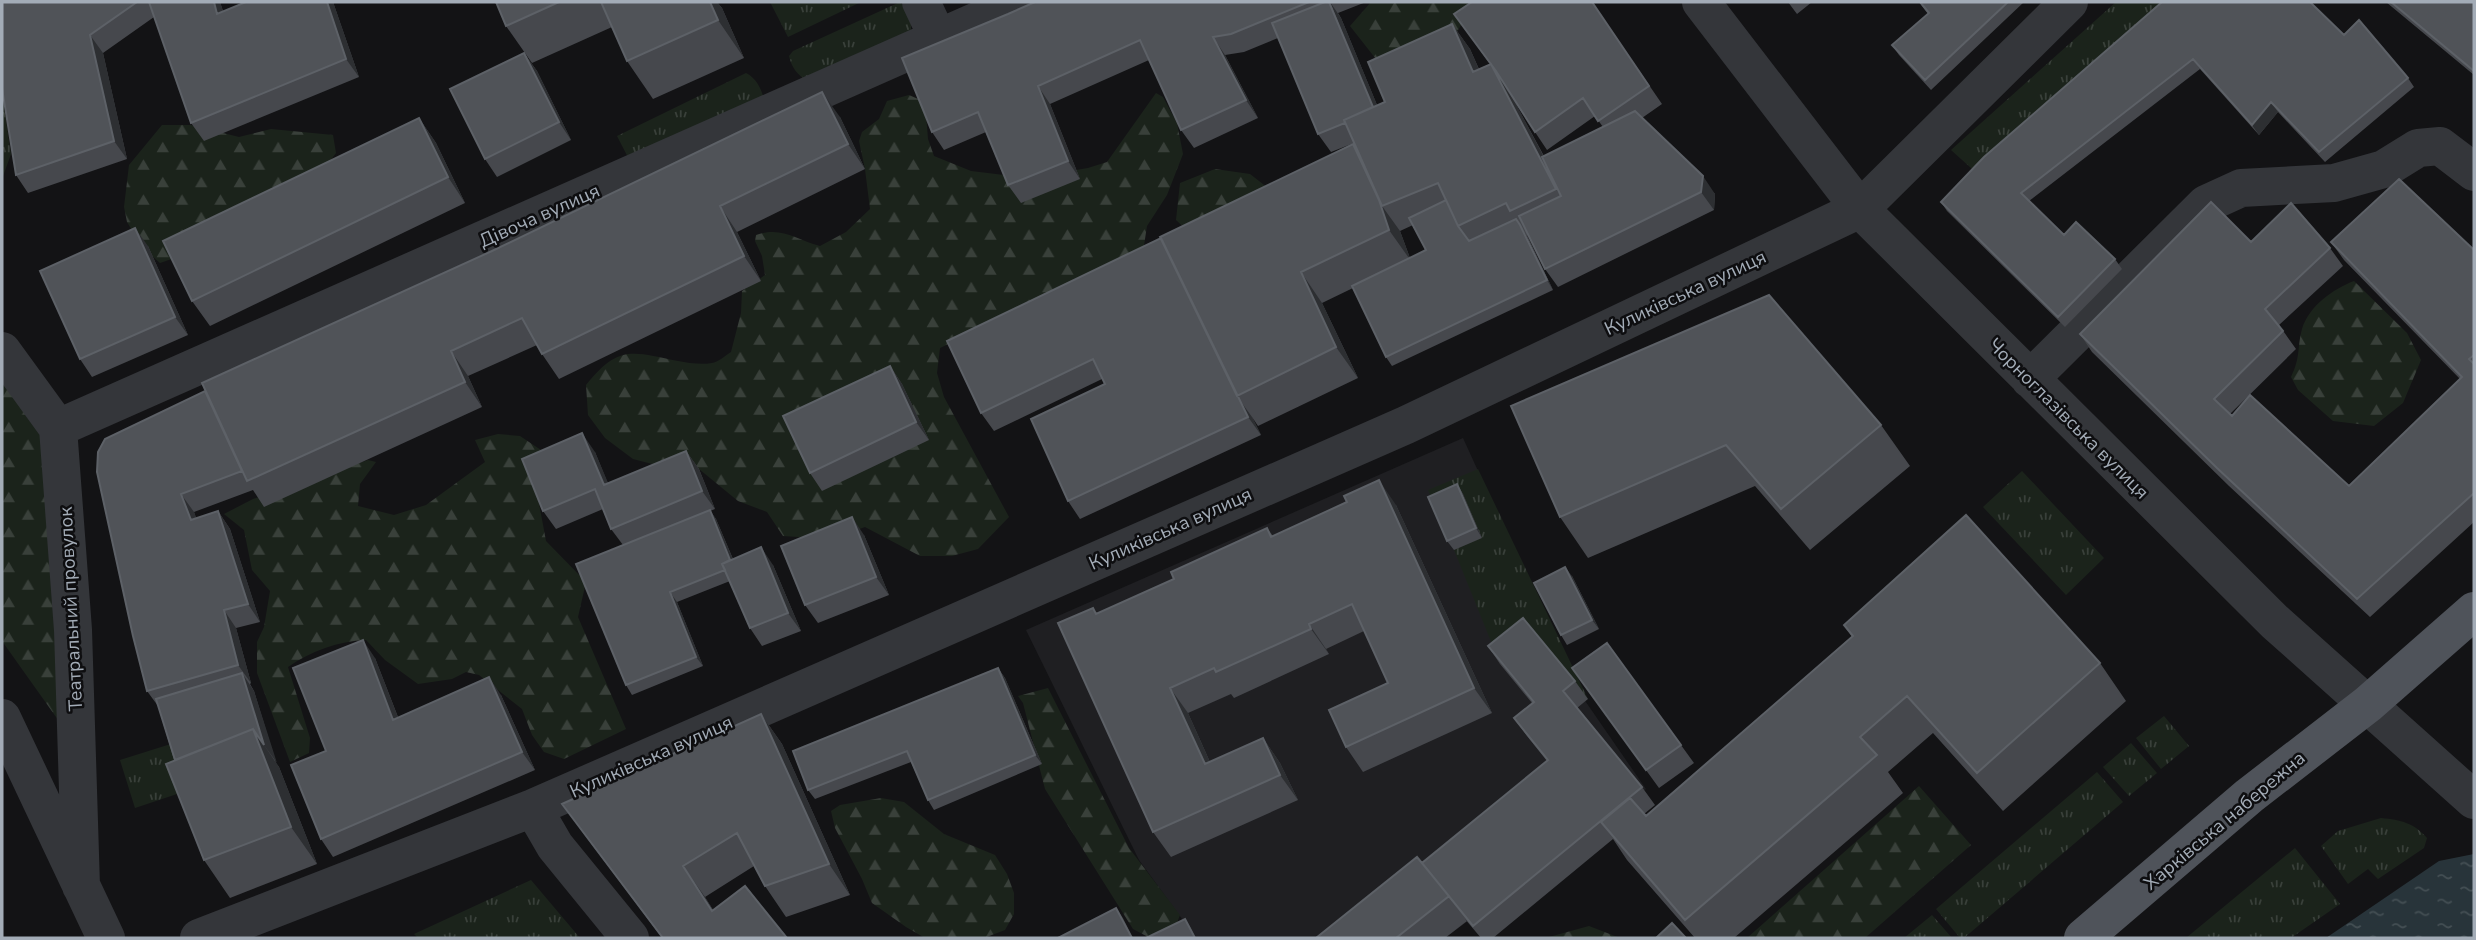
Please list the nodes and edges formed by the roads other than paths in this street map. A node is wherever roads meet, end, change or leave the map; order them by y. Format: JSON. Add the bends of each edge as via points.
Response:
{"nodes":[{"id":1,"x":921,"y":2,"type":"edge"},
{"id":2,"x":1020,"y":2,"type":"edge"},
{"id":3,"x":1701,"y":2,"type":"edge"},
{"id":4,"x":2068,"y":2,"type":"edge"},
{"id":5,"x":938,"y":38,"type":"junction"},
{"id":6,"x":2474,"y":172,"type":"edge"},
{"id":7,"x":1860,"y":209,"type":"junction"},
{"id":8,"x":2,"y":351,"type":"edge"},
{"id":9,"x":2030,"y":379,"type":"junction"},
{"id":10,"x":58,"y":428,"type":"junction"},
{"id":11,"x":2474,"y":611,"type":"edge"},
{"id":12,"x":2368,"y":704,"type":"junction"},
{"id":13,"x":6,"y":738,"type":"edge"},
{"id":14,"x":2474,"y":800,"type":"edge"},
{"id":15,"x":533,"y":808,"type":"junction"},
{"id":16,"x":81,"y":886,"type":"junction"},
{"id":17,"x":106,"y":938,"type":"edge"},
{"id":18,"x":199,"y":938,"type":"edge"},
{"id":19,"x":630,"y":938,"type":"edge"},
{"id":20,"x":2083,"y":938,"type":"edge"}],
"edges":[{"from":1,"to":5,"type":"street"},
{"from":2,"to":5,"type":"street","name":"Дівоча вулиця"},
{"from":3,"to":7,"type":"street","name":"Чорноглазівська вулиця"},
{"from":4,"to":7,"type":"street","name":"Куликівська вулиця"},
{"from":5,"to":10,"type":"street","name":"Дівоча вулиця"},
{"from":6,"to":9,"type":"street","via":[[2440,146],[2418,148],[2384,169],[2334,183],[2241,188],[2206,204]]},
{"from":7,"to":9,"type":"street","name":"Чорноглазівська вулиця"},
{"from":7,"to":15,"type":"street","name":"Куликівська вулиця","via":[[1406,425]]},
{"from":8,"to":10,"type":"street"},
{"from":9,"to":12,"type":"street","name":"Чорноглазівська вулиця","via":[[2276,622]]},
{"from":10,"to":16,"type":"street","name":"Театральний провулок","via":[[73,630]]},
{"from":11,"to":12,"type":"main road","name":"Харківська набережна"},
{"from":12,"to":14,"type":"street","name":"Чорноглазівська вулиця"},
{"from":12,"to":20,"type":"main road","name":"Харківська набережна","via":[[2249,796]]},
{"from":13,"to":16,"type":"street","name":"Театральний провулок"},
{"from":15,"to":18,"type":"street","name":"Куликівська вулиця"},
{"from":15,"to":19,"type":"street","via":[[555,846]]},
{"from":16,"to":17,"type":"street","name":"Театральний провулок"}]}
